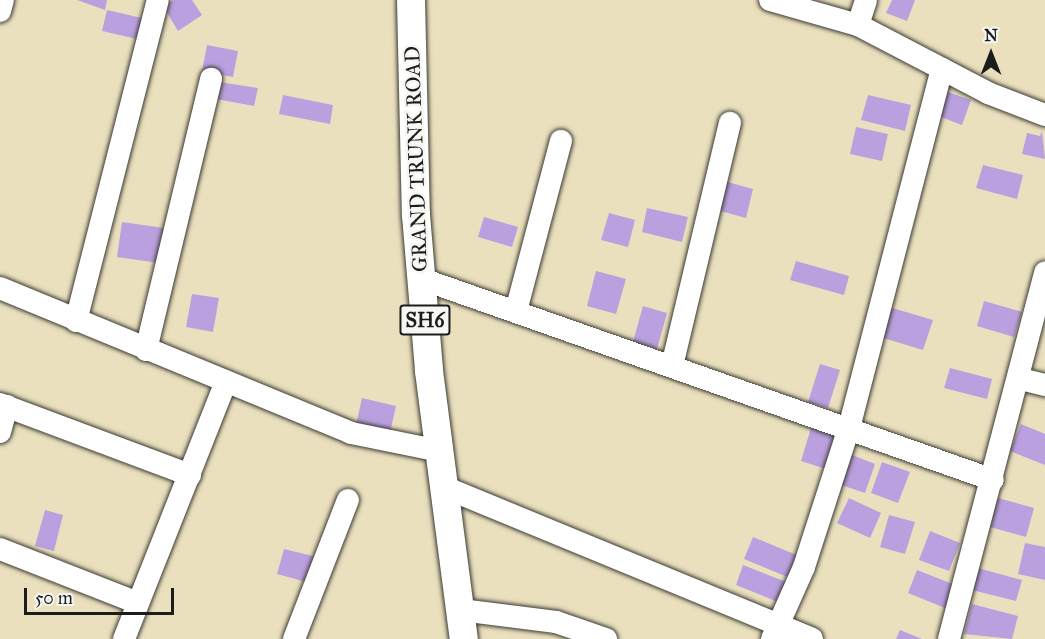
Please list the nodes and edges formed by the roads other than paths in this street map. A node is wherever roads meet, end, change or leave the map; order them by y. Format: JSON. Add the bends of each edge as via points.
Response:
{"nodes":[{"id":1,"x":3,"y":0,"type":"edge"},
{"id":2,"x":158,"y":0,"type":"edge"},
{"id":3,"x":411,"y":0,"type":"edge"},
{"id":4,"x":770,"y":0,"type":"edge"},
{"id":5,"x":866,"y":0,"type":"edge"},
{"id":6,"x":0,"y":11,"type":"edge"},
{"id":7,"x":858,"y":25,"type":"junction"},
{"id":8,"x":942,"y":69,"type":"junction"},
{"id":9,"x":211,"y":79,"type":"dead end"},
{"id":10,"x":1045,"y":115,"type":"edge"},
{"id":11,"x":730,"y":123,"type":"dead end"},
{"id":12,"x":561,"y":141,"type":"dead end"},
{"id":13,"x":1045,"y":272,"type":"edge"},
{"id":14,"x":422,"y":279,"type":"junction"},
{"id":15,"x":0,"y":288,"type":"edge"},
{"id":16,"x":516,"y":311,"type":"junction"},
{"id":17,"x":76,"y":321,"type":"junction"},
{"id":18,"x":146,"y":350,"type":"junction"},
{"id":19,"x":672,"y":366,"type":"junction"},
{"id":20,"x":1021,"y":379,"type":"junction"},
{"id":21,"x":226,"y":382,"type":"junction"},
{"id":22,"x":1045,"y":386,"type":"edge"},
{"id":23,"x":4,"y":405,"type":"edge"},
{"id":24,"x":849,"y":429,"type":"junction"},
{"id":25,"x":0,"y":432,"type":"edge"},
{"id":26,"x":440,"y":452,"type":"junction"},
{"id":27,"x":190,"y":474,"type":"junction"},
{"id":28,"x":993,"y":480,"type":"junction"},
{"id":29,"x":444,"y":486,"type":"junction"},
{"id":30,"x":348,"y":500,"type":"dead end"},
{"id":31,"x":0,"y":549,"type":"edge"},
{"id":32,"x":138,"y":603,"type":"junction"},
{"id":33,"x":460,"y":610,"type":"junction"},
{"id":34,"x":777,"y":631,"type":"edge"},
{"id":35,"x":124,"y":639,"type":"edge"},
{"id":36,"x":294,"y":639,"type":"edge"},
{"id":37,"x":464,"y":639,"type":"edge"},
{"id":38,"x":606,"y":639,"type":"edge"},
{"id":39,"x":812,"y":639,"type":"edge"},
{"id":40,"x":949,"y":639,"type":"edge"}],
"edges":[{"from":1,"to":6,"type":"street"},
{"from":2,"to":17,"type":"street"},
{"from":3,"to":14,"type":"main road","name":"GRAND TRUNK ROAD","number":"SH6"},
{"from":4,"to":7,"type":"street"},
{"from":5,"to":7,"type":"street"},
{"from":7,"to":8,"type":"street"},
{"from":8,"to":10,"type":"street"},
{"from":8,"to":24,"type":"street"},
{"from":9,"to":18,"type":"street"},
{"from":11,"to":19,"type":"street"},
{"from":12,"to":16,"type":"street"},
{"from":13,"to":20,"type":"street"},
{"from":14,"to":16,"type":"street"},
{"from":14,"to":26,"type":"main road","name":"GRAND TRUNK ROAD","number":"SH6"},
{"from":15,"to":17,"type":"street"},
{"from":16,"to":19,"type":"street"},
{"from":17,"to":18,"type":"street"},
{"from":18,"to":21,"type":"street"},
{"from":19,"to":24,"type":"street"},
{"from":20,"to":22,"type":"street"},
{"from":20,"to":28,"type":"street"},
{"from":21,"to":26,"type":"street","via":[[351,434]]},
{"from":21,"to":27,"type":"street"},
{"from":23,"to":25,"type":"street"},
{"from":23,"to":27,"type":"street"},
{"from":24,"to":28,"type":"street"},
{"from":24,"to":34,"type":"street"},
{"from":26,"to":29,"type":"main road","name":"GRAND TRUNK ROAD","number":"SH6"},
{"from":27,"to":32,"type":"street"},
{"from":28,"to":40,"type":"street"},
{"from":29,"to":33,"type":"main road","name":"GRAND TRUNK ROAD","number":"SH6"},
{"from":29,"to":34,"type":"street"},
{"from":30,"to":36,"type":"street"},
{"from":31,"to":32,"type":"street"},
{"from":32,"to":35,"type":"street"},
{"from":33,"to":37,"type":"main road","name":"GRAND TRUNK ROAD","number":"SH6"},
{"from":33,"to":38,"type":"street","via":[[556,622]]},
{"from":34,"to":39,"type":"street"}]}
